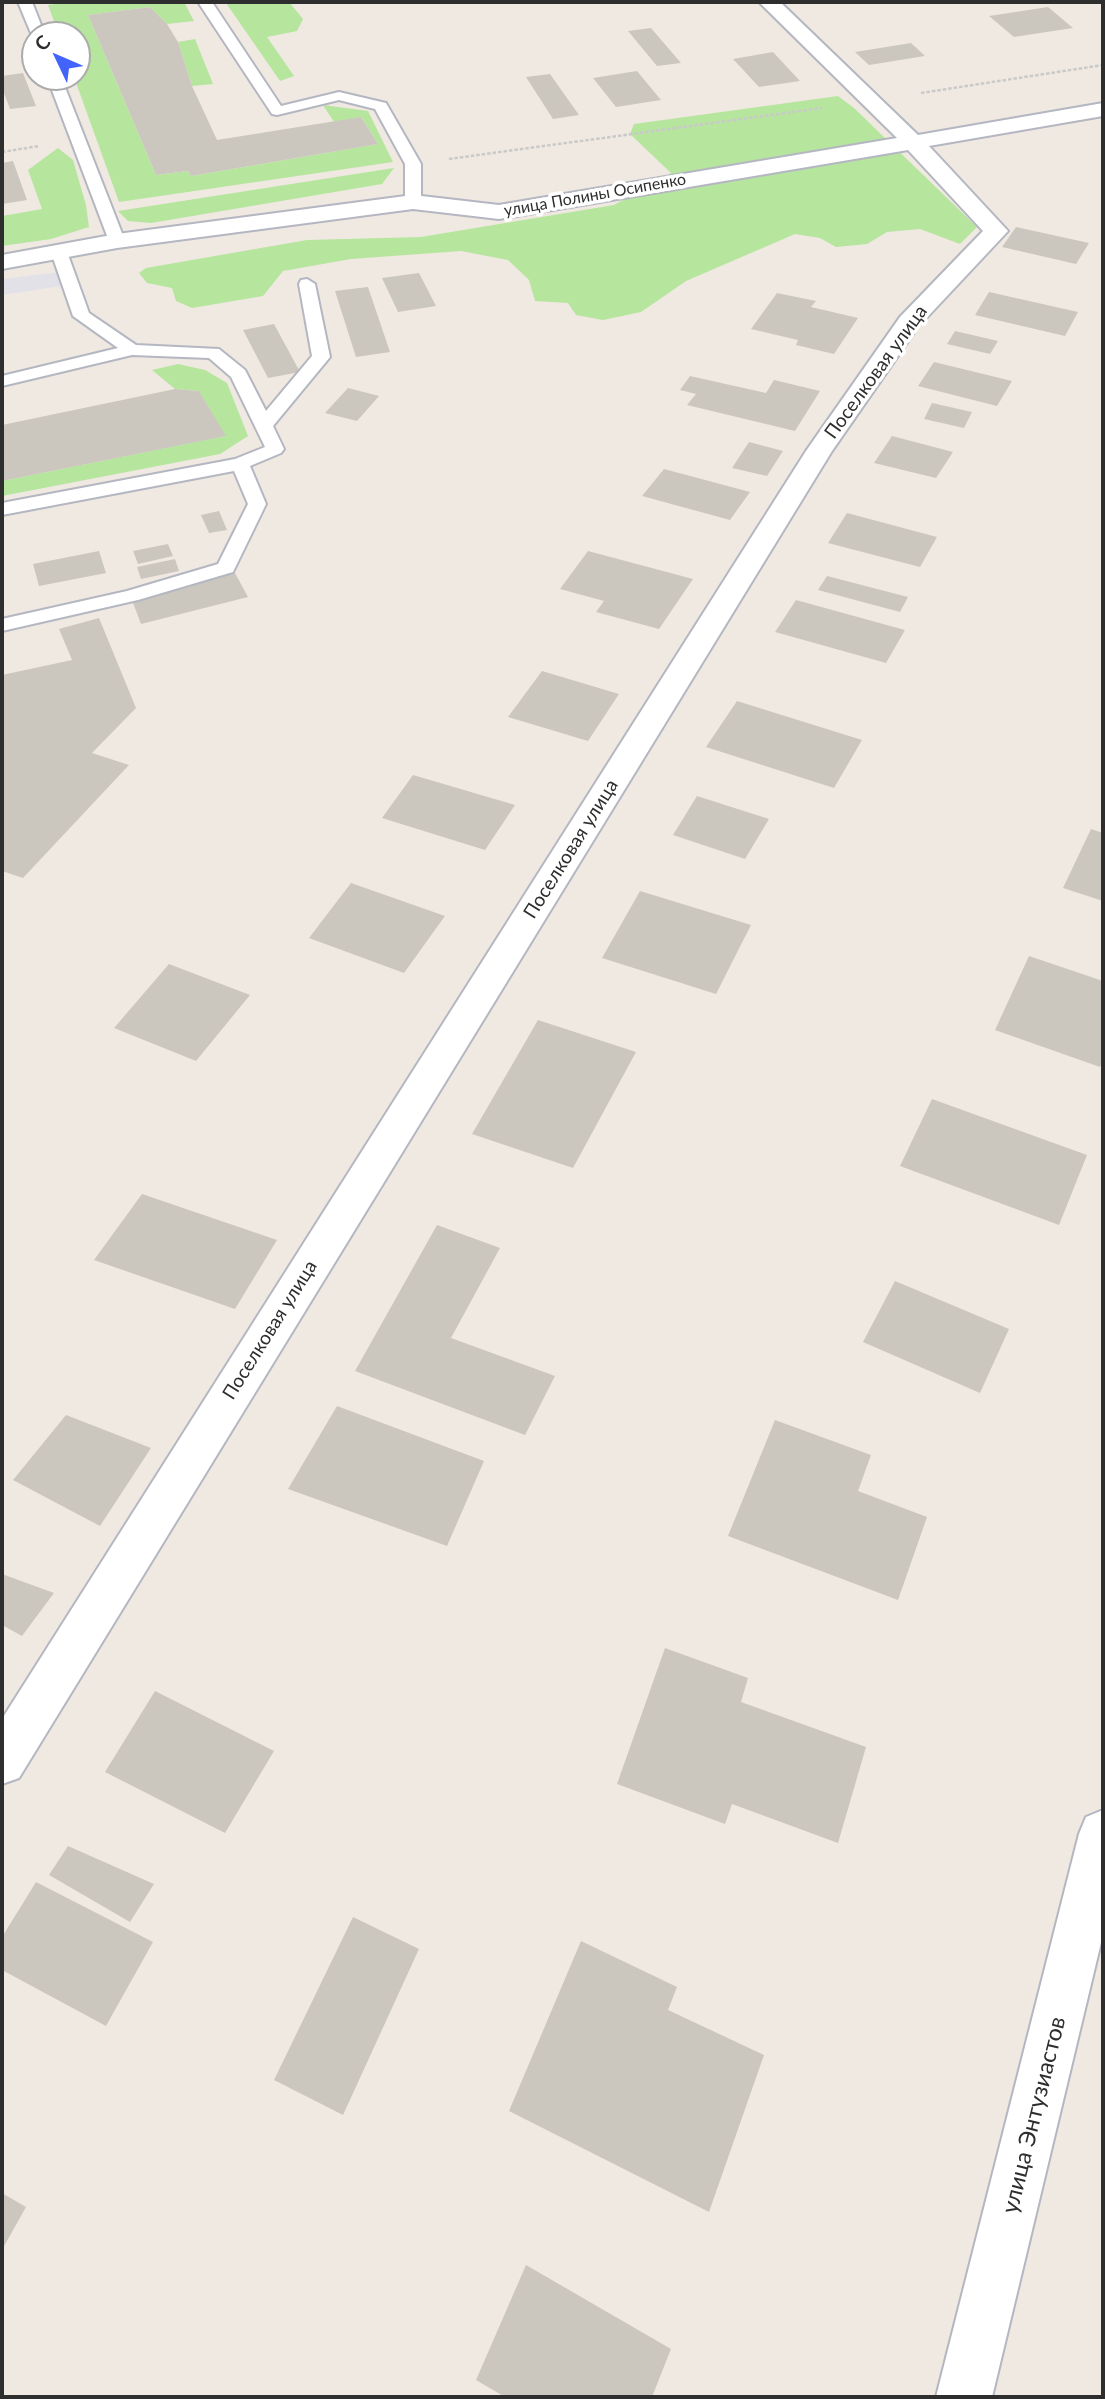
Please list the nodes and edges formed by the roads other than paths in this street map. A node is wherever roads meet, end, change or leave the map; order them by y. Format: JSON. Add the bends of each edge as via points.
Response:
{"nodes":[{"id":1,"x":25,"y":2,"type":"edge"},
{"id":2,"x":205,"y":2,"type":"edge"},
{"id":3,"x":769,"y":2,"type":"edge"},
{"id":4,"x":32,"y":21,"type":"edge"},
{"id":5,"x":59,"y":91,"type":"edge"},
{"id":6,"x":1103,"y":110,"type":"edge"},
{"id":7,"x":911,"y":140,"type":"junction"},
{"id":8,"x":413,"y":202,"type":"junction"},
{"id":9,"x":117,"y":242,"type":"junction"},
{"id":10,"x":59,"y":252,"type":"junction"},
{"id":11,"x":2,"y":262,"type":"edge"},
{"id":12,"x":307,"y":284,"type":"dead end"},
{"id":13,"x":132,"y":350,"type":"junction"},
{"id":14,"x":2,"y":381,"type":"edge"},
{"id":15,"x":264,"y":425,"type":"junction"},
{"id":16,"x":240,"y":464,"type":"junction"},
{"id":17,"x":2,"y":509,"type":"edge"},
{"id":18,"x":2,"y":625,"type":"edge"},
{"id":19,"x":2,"y":1761,"type":"edge"},
{"id":20,"x":1103,"y":1834,"type":"edge"},
{"id":21,"x":964,"y":2397,"type":"edge"}],
"edges":[{"from":1,"to":4,"type":"lane"},
{"from":2,"to":8,"type":"lane","via":[[277,111],[339,96],[381,106],[413,164]]},
{"from":3,"to":7,"type":"street","name":"Поселковая улица"},
{"from":5,"to":9,"type":"lane"},
{"from":6,"to":7,"type":"street","name":"улица Полины Осипенко"},
{"from":7,"to":8,"type":"street","name":"улица Полины Осипенко","via":[[499,212]]},
{"from":7,"to":19,"type":"street","name":"Поселковая улица","via":[[996,231],[909,322],[819,450]]},
{"from":8,"to":9,"type":"street","name":"улица Полины Осипенко"},
{"from":9,"to":10,"type":"street","name":"улица Полины Осипенко"},
{"from":10,"to":11,"type":"street","name":"улица Полины Осипенко"},
{"from":10,"to":13,"type":"lane","via":[[81,317]]},
{"from":12,"to":15,"type":"lane","via":[[321,357]]},
{"from":13,"to":14,"type":"lane"},
{"from":13,"to":15,"type":"lane","via":[[213,353],[239,374]]},
{"from":15,"to":16,"type":"lane","via":[[275,449]]},
{"from":16,"to":17,"type":"lane"},
{"from":16,"to":18,"type":"lane","via":[[257,504],[226,568],[131,596]]},
{"from":20,"to":21,"type":"street","name":"улица Энтузиастов"}]}
